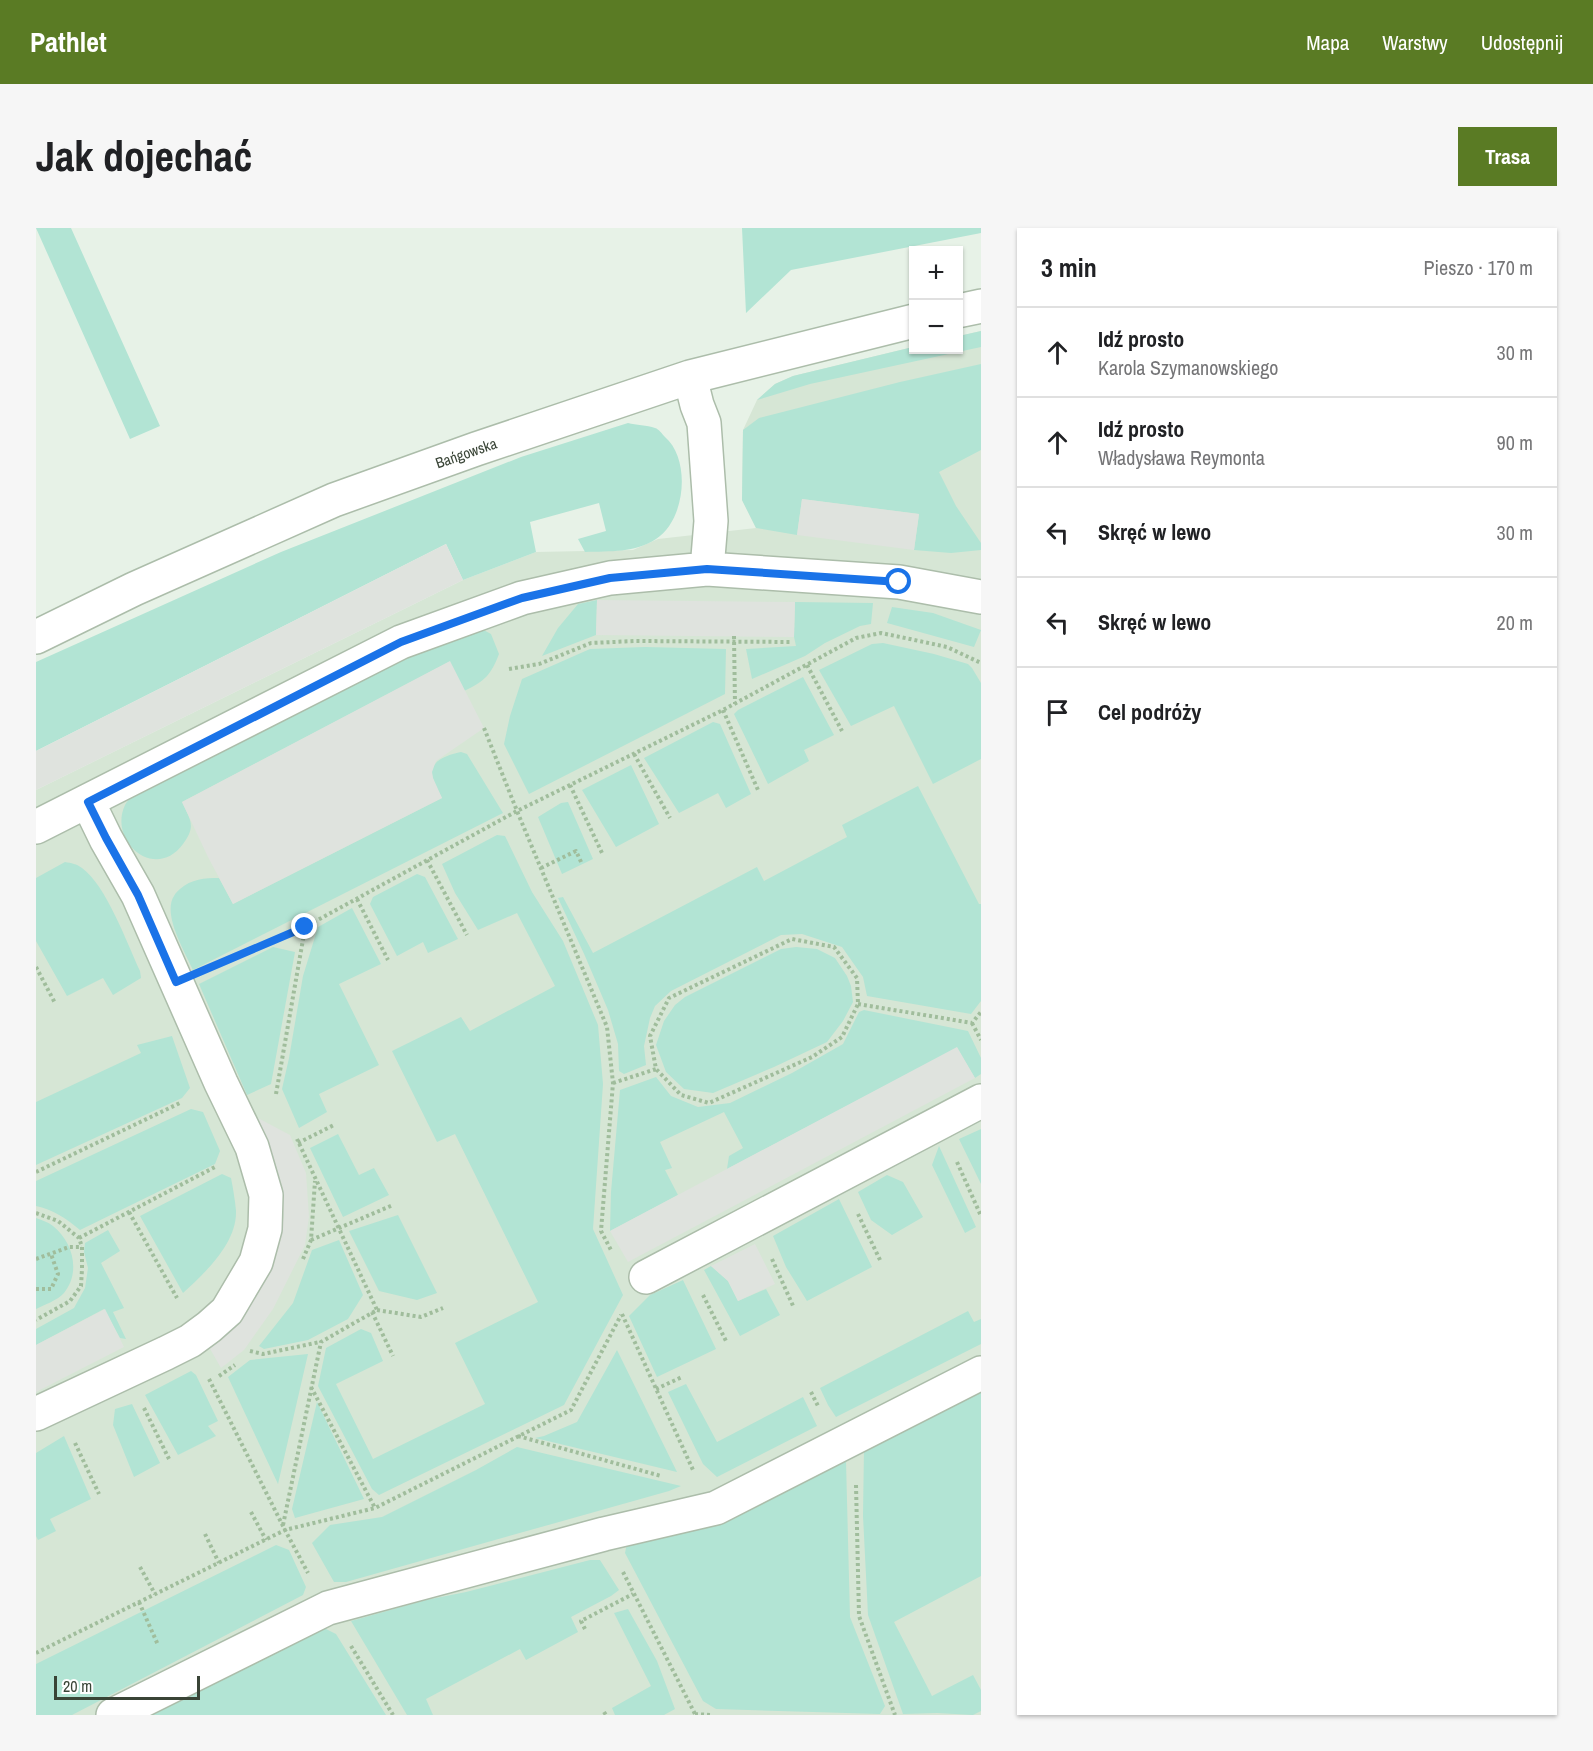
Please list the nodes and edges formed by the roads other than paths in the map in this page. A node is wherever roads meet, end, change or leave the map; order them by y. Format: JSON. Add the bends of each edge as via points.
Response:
{"nodes":[{"id":1,"x":981,"y":306,"type":"edge"},
{"id":2,"x":963,"y":310,"type":"edge"},
{"id":3,"x":909,"y":322,"type":"edge"},
{"id":4,"x":690,"y":377,"type":"junction"},
{"id":5,"x":707,"y":569,"type":"junction"},
{"id":6,"x":981,"y":597,"type":"edge"},
{"id":7,"x":36,"y":637,"type":"edge"},
{"id":8,"x":88,"y":802,"type":"junction"},
{"id":9,"x":36,"y":827,"type":"edge"},
{"id":10,"x":981,"y":1101,"type":"edge"},
{"id":11,"x":646,"y":1277,"type":"road end"},
{"id":12,"x":981,"y":1373,"type":"edge"},
{"id":13,"x":36,"y":1414,"type":"edge"},
{"id":14,"x":113,"y":1715,"type":"edge"}],
"edges":[{"from":1,"to":2,"type":"street"},
{"from":3,"to":4,"type":"street","name":"Bańgowska"},
{"from":4,"to":5,"type":"street","via":[[704,423],[711,521]]},
{"from":4,"to":7,"type":"street","name":"Bańgowska","via":[[334,500]]},
{"from":5,"to":6,"type":"street","via":[[899,582]]},
{"from":5,"to":8,"type":"street","via":[[610,578],[522,598],[401,642]]},
{"from":8,"to":9,"type":"street"},
{"from":8,"to":13,"type":"street","via":[[138,895],[252,1148],[266,1195],[265,1229],[256,1262],[227,1311],[194,1338]]},
{"from":10,"to":11,"type":"street"},
{"from":12,"to":14,"type":"street","via":[[708,1497],[604,1534],[328,1608]]}]}
